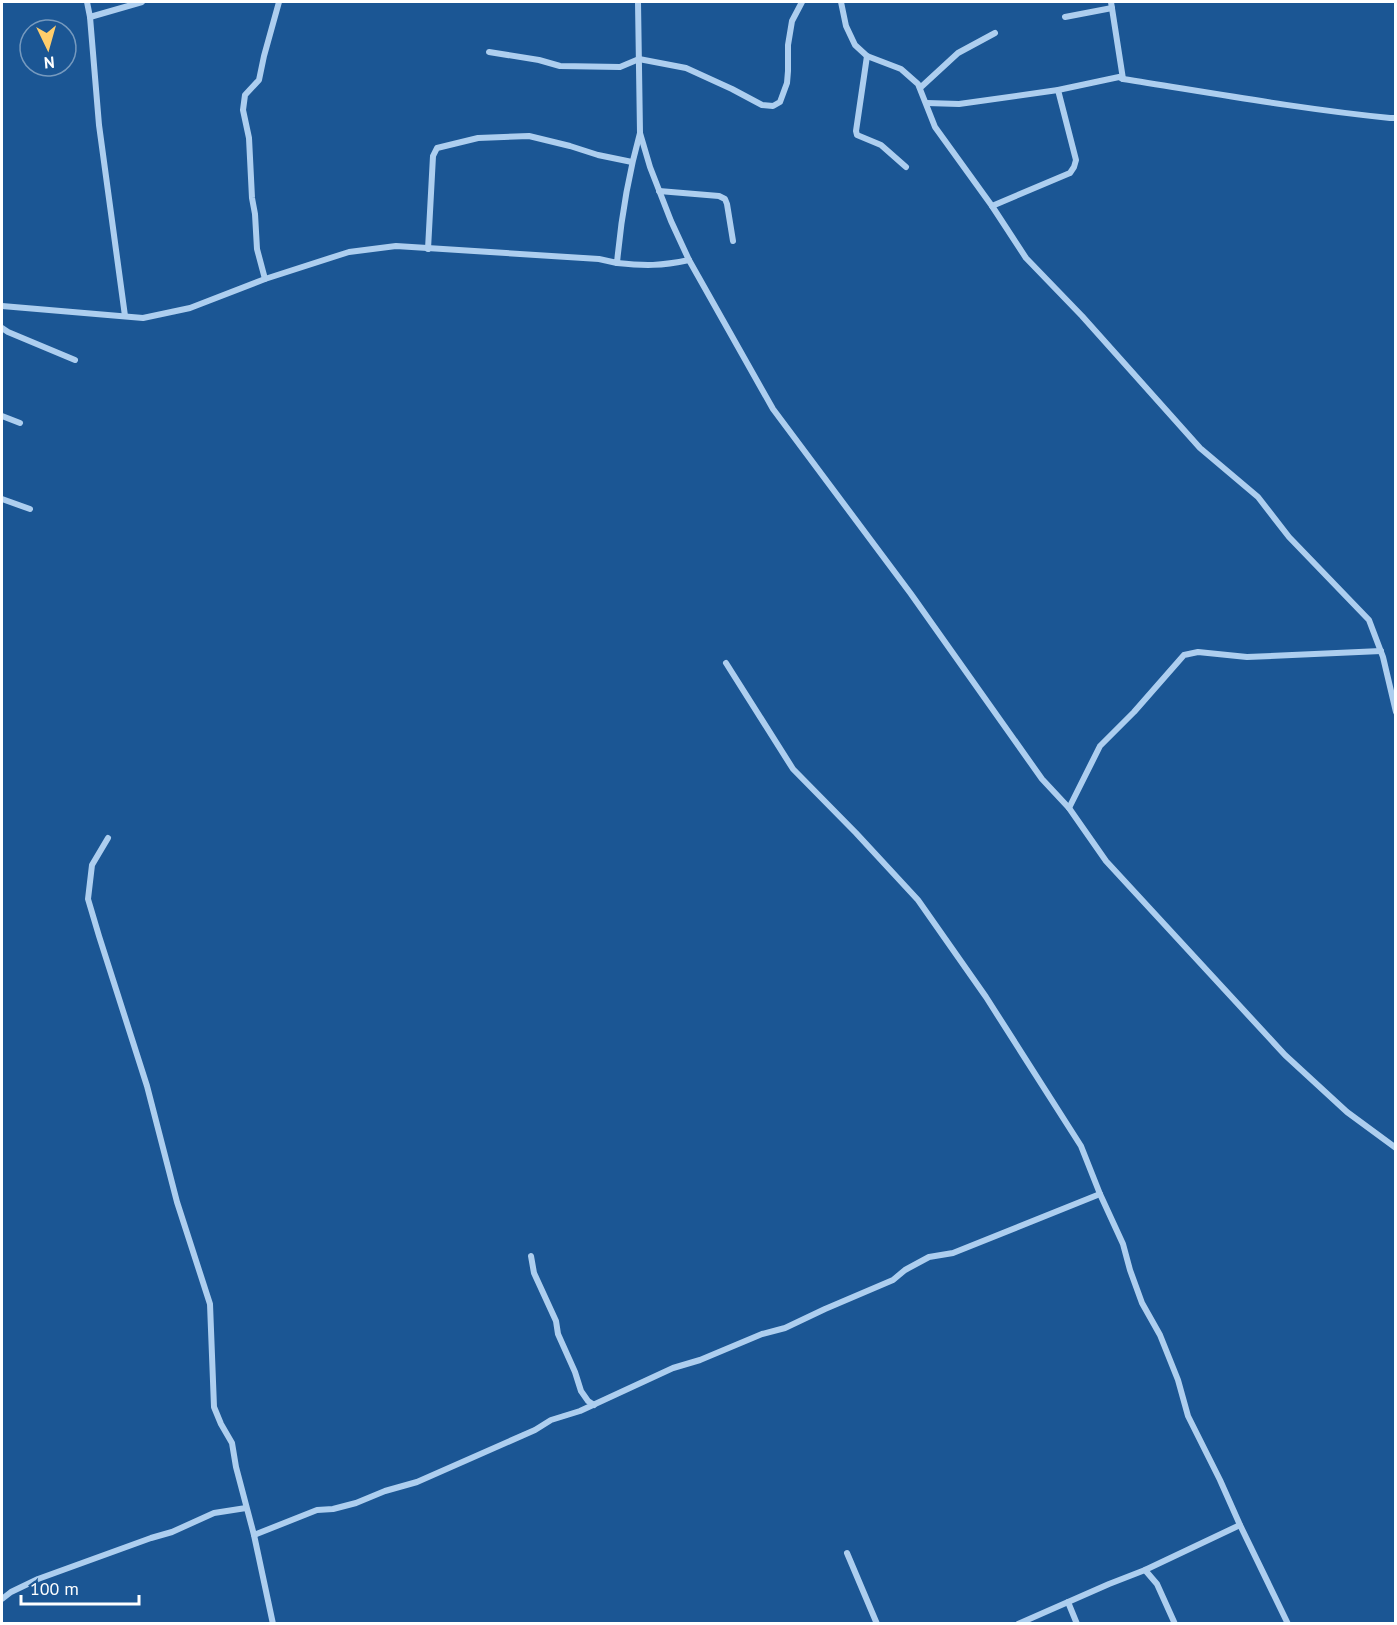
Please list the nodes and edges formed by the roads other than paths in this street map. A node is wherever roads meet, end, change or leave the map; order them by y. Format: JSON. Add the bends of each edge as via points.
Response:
{"nodes":[{"id":1,"x":87,"y":2,"type":"edge"},
{"id":2,"x":142,"y":2,"type":"edge"},
{"id":3,"x":279,"y":2,"type":"edge"},
{"id":4,"x":638,"y":2,"type":"edge"},
{"id":5,"x":802,"y":2,"type":"edge"},
{"id":6,"x":841,"y":2,"type":"edge"},
{"id":7,"x":1111,"y":5,"type":"edge"},
{"id":8,"x":90,"y":17,"type":"junction"},
{"id":9,"x":1065,"y":17,"type":"dead end"},
{"id":10,"x":995,"y":33,"type":"dead end"},
{"id":11,"x":489,"y":52,"type":"dead end"},
{"id":12,"x":867,"y":56,"type":"junction"},
{"id":13,"x":639,"y":59,"type":"junction"},
{"id":14,"x":1123,"y":80,"type":"junction"},
{"id":15,"x":920,"y":88,"type":"junction"},
{"id":16,"x":1058,"y":90,"type":"junction"},
{"id":17,"x":927,"y":103,"type":"junction"},
{"id":18,"x":1395,"y":118,"type":"edge"},
{"id":19,"x":640,"y":132,"type":"junction"},
{"id":20,"x":632,"y":162,"type":"junction"},
{"id":21,"x":906,"y":167,"type":"dead end"},
{"id":22,"x":659,"y":191,"type":"junction"},
{"id":23,"x":992,"y":206,"type":"junction"},
{"id":24,"x":733,"y":241,"type":"dead end"},
{"id":25,"x":428,"y":249,"type":"junction"},
{"id":26,"x":689,"y":260,"type":"junction"},
{"id":27,"x":617,"y":263,"type":"junction"},
{"id":28,"x":265,"y":279,"type":"junction"},
{"id":29,"x":2,"y":306,"type":"edge"},
{"id":30,"x":124,"y":316,"type":"junction"},
{"id":31,"x":2,"y":328,"type":"edge"},
{"id":32,"x":75,"y":360,"type":"dead end"},
{"id":33,"x":2,"y":416,"type":"edge"},
{"id":34,"x":20,"y":423,"type":"dead end"},
{"id":35,"x":2,"y":499,"type":"edge"},
{"id":36,"x":30,"y":509,"type":"dead end"},
{"id":37,"x":1381,"y":651,"type":"junction"},
{"id":38,"x":726,"y":663,"type":"dead end"},
{"id":39,"x":1395,"y":712,"type":"edge"},
{"id":40,"x":1069,"y":808,"type":"junction"},
{"id":41,"x":108,"y":838,"type":"dead end"},
{"id":42,"x":1395,"y":1148,"type":"edge"},
{"id":43,"x":1100,"y":1194,"type":"junction"},
{"id":44,"x":531,"y":1256,"type":"dead end"},
{"id":45,"x":594,"y":1405,"type":"junction"},
{"id":46,"x":246,"y":1508,"type":"junction"},
{"id":47,"x":1240,"y":1525,"type":"junction"},
{"id":48,"x":254,"y":1535,"type":"junction"},
{"id":49,"x":848,"y":1553,"type":"dead end"},
{"id":50,"x":1145,"y":1570,"type":"junction"},
{"id":51,"x":2,"y":1599,"type":"edge"},
{"id":52,"x":1068,"y":1602,"type":"junction"},
{"id":53,"x":273,"y":1623,"type":"edge"},
{"id":54,"x":877,"y":1623,"type":"edge"},
{"id":55,"x":1018,"y":1623,"type":"edge"},
{"id":56,"x":1077,"y":1623,"type":"edge"},
{"id":57,"x":1175,"y":1623,"type":"edge"},
{"id":58,"x":1287,"y":1623,"type":"edge"}],
"edges":[{"from":1,"to":8,"type":"street"},
{"from":2,"to":8,"type":"street"},
{"from":3,"to":28,"type":"street","via":[[259,80],[245,95],[243,110],[249,138],[257,249]]},
{"from":4,"to":13,"type":"street"},
{"from":5,"to":13,"type":"street","via":[[792,21],[787,83],[777,105],[762,105],[686,68]]},
{"from":6,"to":12,"type":"street","via":[[850,35]]},
{"from":7,"to":9,"type":"street"},
{"from":7,"to":14,"type":"street"},
{"from":8,"to":30,"type":"street","via":[[99,125]]},
{"from":10,"to":15,"type":"street","via":[[958,53]]},
{"from":11,"to":13,"type":"street","via":[[560,66],[620,67]]},
{"from":12,"to":15,"type":"street","via":[[900,69]]},
{"from":12,"to":21,"type":"street","via":[[857,135],[881,145]]},
{"from":13,"to":19,"type":"street"},
{"from":14,"to":16,"type":"street","via":[[1119,77]]},
{"from":14,"to":18,"type":"street"},
{"from":15,"to":17,"type":"street"},
{"from":16,"to":17,"type":"street","via":[[959,104]]},
{"from":16,"to":23,"type":"street","via":[[1076,160],[1074,167]]},
{"from":17,"to":23,"type":"street","via":[[935,127]]},
{"from":19,"to":20,"type":"street"},
{"from":19,"to":22,"type":"street"},
{"from":20,"to":25,"type":"street","via":[[530,136],[478,138],[437,148],[433,156]]},
{"from":20,"to":27,"type":"street"},
{"from":22,"to":24,"type":"street","via":[[724,199]]},
{"from":22,"to":26,"type":"street"},
{"from":23,"to":37,"type":"street","via":[[1026,258],[1200,448],[1258,497],[1289,537],[1369,620]]},
{"from":25,"to":27,"type":"street"},
{"from":25,"to":28,"type":"street","via":[[396,246],[349,252]]},
{"from":26,"to":27,"type":"street","via":[[645,266]]},
{"from":26,"to":40,"type":"street","via":[[773,409],[1042,779]]},
{"from":28,"to":30,"type":"street","via":[[190,308],[142,318]]},
{"from":29,"to":30,"type":"street"},
{"from":31,"to":32,"type":"street"},
{"from":33,"to":34,"type":"street"},
{"from":35,"to":36,"type":"street"},
{"from":37,"to":39,"type":"street"},
{"from":37,"to":40,"type":"street","via":[[1247,657],[1198,652],[1184,655],[1100,746]]},
{"from":38,"to":43,"type":"street","via":[[793,769],[932,919],[1081,1146]]},
{"from":40,"to":42,"type":"street","via":[[1106,861],[1285,1055],[1347,1112]]},
{"from":41,"to":46,"type":"street","via":[[92,865],[88,899],[210,1304],[214,1407],[232,1443]]},
{"from":43,"to":45,"type":"street","via":[[953,1253],[929,1257],[893,1280],[785,1328],[673,1368]]},
{"from":43,"to":47,"type":"street","via":[[1123,1244],[1142,1303],[1164,1344],[1188,1416]]},
{"from":44,"to":45,"type":"street","via":[[534,1273],[581,1391]]},
{"from":45,"to":48,"type":"street","via":[[550,1420],[417,1482],[356,1503],[317,1510]]},
{"from":46,"to":48,"type":"street"},
{"from":46,"to":51,"type":"street","via":[[214,1513],[172,1532],[38,1579]]},
{"from":47,"to":50,"type":"street"},
{"from":47,"to":58,"type":"street"},
{"from":48,"to":53,"type":"street"},
{"from":49,"to":54,"type":"street"},
{"from":50,"to":52,"type":"street"},
{"from":50,"to":57,"type":"street","via":[[1157,1584]]},
{"from":52,"to":55,"type":"street"},
{"from":52,"to":56,"type":"street"}]}
